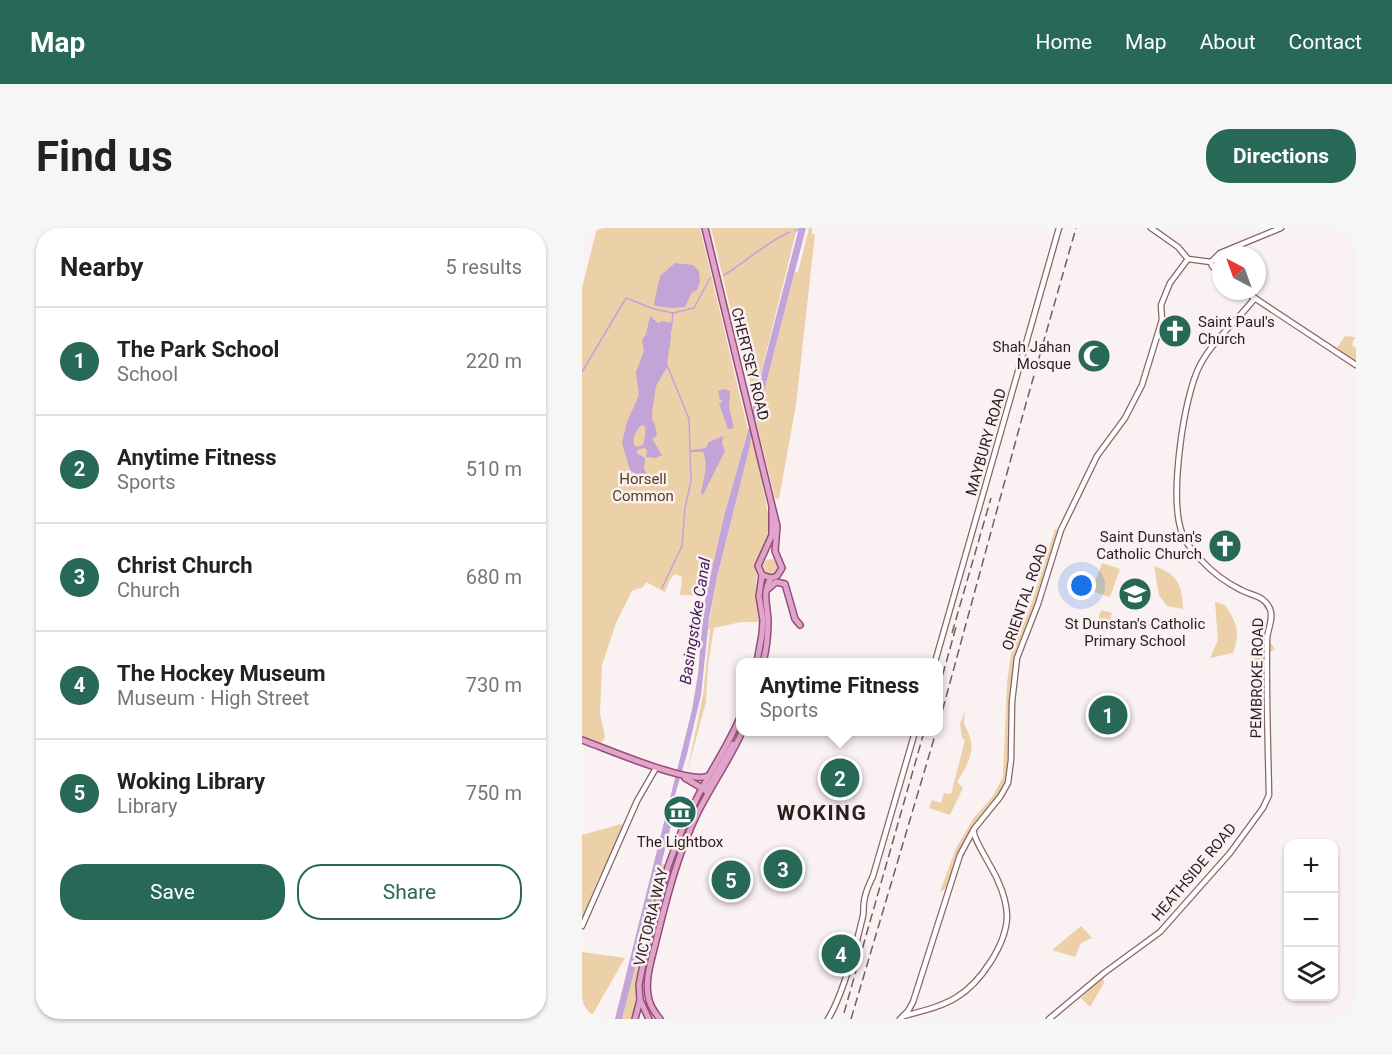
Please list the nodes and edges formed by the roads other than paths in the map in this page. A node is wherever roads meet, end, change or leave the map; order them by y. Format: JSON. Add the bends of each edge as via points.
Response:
{"nodes":[{"id":1,"x":705,"y":228,"type":"edge"},
{"id":2,"x":1059,"y":228,"type":"edge"},
{"id":3,"x":1151,"y":228,"type":"edge"},
{"id":4,"x":1281,"y":228,"type":"edge"},
{"id":5,"x":1188,"y":259,"type":"junction"},
{"id":6,"x":1211,"y":262,"type":"junction"},
{"id":7,"x":1212,"y":267,"type":"edge"},
{"id":8,"x":1253,"y":300,"type":"edge"},
{"id":9,"x":1258,"y":300,"type":"edge"},
{"id":10,"x":1356,"y":366,"type":"edge"},
{"id":11,"x":772,"y":506,"type":"junction"},
{"id":12,"x":763,"y":557,"type":"junction"},
{"id":13,"x":777,"y":557,"type":"junction"},
{"id":14,"x":762,"y":575,"type":"junction"},
{"id":15,"x":771,"y":578,"type":"junction"},
{"id":16,"x":765,"y":597,"type":"junction"},
{"id":17,"x":800,"y":625,"type":"dead end"},
{"id":18,"x":758,"y":658,"type":"edge"},
{"id":19,"x":765,"y":658,"type":"edge"},
{"id":20,"x":936,"y":658,"type":"edge"},
{"id":21,"x":736,"y":727,"type":"edge"},
{"id":22,"x":736,"y":736,"type":"edge"},
{"id":23,"x":739,"y":736,"type":"edge"},
{"id":24,"x":914,"y":736,"type":"edge"},
{"id":25,"x":582,"y":740,"type":"edge"},
{"id":26,"x":656,"y":768,"type":"junction"},
{"id":27,"x":684,"y":775,"type":"junction"},
{"id":28,"x":710,"y":776,"type":"junction"},
{"id":29,"x":694,"y":783,"type":"junction"},
{"id":30,"x":706,"y":788,"type":"junction"},
{"id":31,"x":696,"y":800,"type":"junction"},
{"id":32,"x":1267,"y":802,"type":"joint"},
{"id":33,"x":974,"y":829,"type":"junction"},
{"id":34,"x":977,"y":844,"type":"junction"},
{"id":35,"x":963,"y":847,"type":"junction"},
{"id":36,"x":582,"y":926,"type":"edge"},
{"id":37,"x":640,"y":1000,"type":"junction"},
{"id":38,"x":913,"y":1002,"type":"junction"},
{"id":39,"x":923,"y":1010,"type":"junction"},
{"id":40,"x":657,"y":1015,"type":"edge"},
{"id":41,"x":647,"y":1018,"type":"edge"},
{"id":42,"x":901,"y":1018,"type":"edge"},
{"id":43,"x":635,"y":1019,"type":"edge"},
{"id":44,"x":828,"y":1019,"type":"edge"},
{"id":45,"x":1049,"y":1019,"type":"edge"}],
"edges":[{"from":1,"to":11,"type":"main road","name":"CHERTSEY ROAD"},
{"from":2,"to":20,"type":"street","name":"MAYBURY ROAD"},
{"from":3,"to":5,"type":"street"},
{"from":4,"to":6,"type":"street","via":[[1220,253]]},
{"from":5,"to":6,"type":"street"},
{"from":5,"to":33,"type":"street","name":"ORIENTAL ROAD","via":[[1170,283],[1161,305],[1162,320],[1142,385],[1125,418],[1097,456],[1061,530],[1036,612],[1017,658],[1008,783]]},
{"from":6,"to":7,"type":"street"},
{"from":8,"to":32,"type":"street","name":"PEMBROKE ROAD","via":[[1211,347],[1196,374],[1176,478],[1183,537],[1208,567],[1241,590],[1262,597],[1271,613],[1267,641]]},
{"from":9,"to":10,"type":"street"},
{"from":11,"to":12,"type":"main road","name":"CHERTSEY ROAD","via":[[774,526]]},
{"from":11,"to":13,"type":"main road","name":"CHERTSEY ROAD","via":[[777,519]]},
{"from":12,"to":13,"type":"main road"},
{"from":12,"to":14,"type":"main road","via":[[758,566]]},
{"from":13,"to":15,"type":"main road","via":[[781,571]]},
{"from":14,"to":15,"type":"main road"},
{"from":14,"to":18,"type":"main road","via":[[759,596],[763,620]]},
{"from":15,"to":16,"type":"main road","via":[[765,587]]},
{"from":16,"to":17,"type":"main road","via":[[774,583],[785,584]]},
{"from":16,"to":19,"type":"main road","via":[[768,635]]},
{"from":21,"to":28,"type":"main road","name":"VICTORIA WAY"},
{"from":22,"to":30,"type":"main road","name":"VICTORIA WAY"},
{"from":23,"to":30,"type":"main road","name":"VICTORIA WAY"},
{"from":24,"to":44,"type":"street","via":[[868,884],[864,914]]},
{"from":25,"to":26,"type":"main road"},
{"from":26,"to":27,"type":"main road"},
{"from":26,"to":36,"type":"street","via":[[637,801]]},
{"from":27,"to":28,"type":"main road","via":[[701,779]]},
{"from":27,"to":29,"type":"main road"},
{"from":27,"to":30,"type":"main road"},
{"from":28,"to":30,"type":"main road","name":"VICTORIA WAY"},
{"from":29,"to":30,"type":"main road"},
{"from":29,"to":31,"type":"main road"},
{"from":30,"to":31,"type":"main road","name":"VICTORIA WAY"},
{"from":30,"to":40,"type":"main road","name":"VICTORIA WAY","via":[[664,905],[648,983],[648,998]]},
{"from":31,"to":37,"type":"main road","name":"VICTORIA WAY","via":[[661,888],[639,984]]},
{"from":32,"to":45,"type":"street","name":"HEATHSIDE ROAD","via":[[1230,853],[1160,932]]},
{"from":33,"to":34,"type":"street"},
{"from":33,"to":35,"type":"street","name":"ORIENTAL ROAD"},
{"from":34,"to":35,"type":"street"},
{"from":34,"to":39,"type":"street","via":[[989,860],[1002,892],[1007,916],[1005,929],[975,983],[953,1000]]},
{"from":35,"to":38,"type":"street","name":"ORIENTAL ROAD"},
{"from":37,"to":41,"type":"main road","name":"VICTORIA WAY"},
{"from":37,"to":43,"type":"main road"},
{"from":38,"to":39,"type":"street"},
{"from":38,"to":42,"type":"street","name":"ORIENTAL ROAD"},
{"from":39,"to":42,"type":"street"},
{"from":40,"to":41,"type":"main road"}]}
